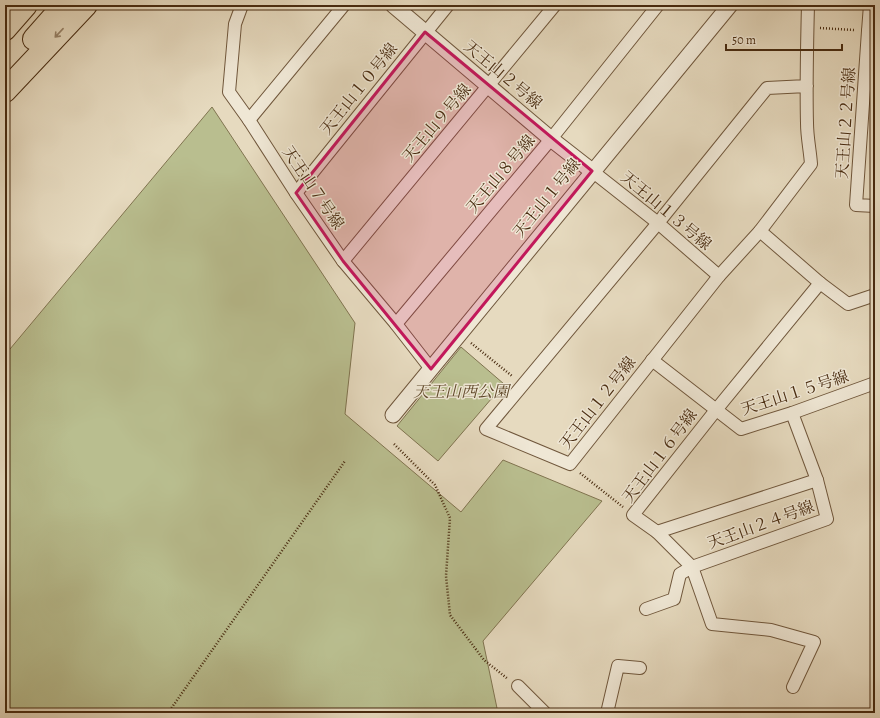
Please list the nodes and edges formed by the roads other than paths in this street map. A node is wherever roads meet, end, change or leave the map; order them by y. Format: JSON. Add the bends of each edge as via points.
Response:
{"nodes":[{"id":1,"x":9,"y":5,"type":"edge"},
{"id":2,"x":26,"y":5,"type":"edge"},
{"id":3,"x":64,"y":5,"type":"edge"},
{"id":4,"x":86,"y":5,"type":"edge"},
{"id":5,"x":242,"y":5,"type":"edge"},
{"id":6,"x":344,"y":5,"type":"edge"},
{"id":7,"x":393,"y":5,"type":"edge"},
{"id":8,"x":448,"y":5,"type":"edge"},
{"id":9,"x":555,"y":5,"type":"edge"},
{"id":10,"x":658,"y":5,"type":"edge"},
{"id":11,"x":730,"y":5,"type":"edge"},
{"id":12,"x":808,"y":5,"type":"edge"},
{"id":13,"x":870,"y":5,"type":"edge"},
{"id":14,"x":5,"y":10,"type":"edge"},
{"id":15,"x":5,"y":29,"type":"edge"},
{"id":16,"x":872,"y":31,"type":"edge"},
{"id":17,"x":425,"y":32,"type":"junction"},
{"id":18,"x":5,"y":74,"type":"edge"},
{"id":19,"x":488,"y":86,"type":"junction"},
{"id":20,"x":807,"y":86,"type":"junction"},
{"id":21,"x":5,"y":91,"type":"edge"},
{"id":22,"x":249,"y":120,"type":"junction"},
{"id":23,"x":551,"y":139,"type":"junction"},
{"id":24,"x":592,"y":171,"type":"junction"},
{"id":25,"x":296,"y":193,"type":"junction"},
{"id":26,"x":875,"y":206,"type":"edge"},
{"id":27,"x":658,"y":223,"type":"junction"},
{"id":28,"x":760,"y":231,"type":"junction"},
{"id":29,"x":343,"y":261,"type":"junction"},
{"id":30,"x":719,"y":276,"type":"junction"},
{"id":31,"x":820,"y":283,"type":"junction"},
{"id":32,"x":875,"y":295,"type":"edge"},
{"id":33,"x":396,"y":324,"type":"junction"},
{"id":34,"x":652,"y":360,"type":"junction"},
{"id":35,"x":431,"y":368,"type":"junction"},
{"id":36,"x":875,"y":383,"type":"edge"},
{"id":37,"x":716,"y":410,"type":"junction"},
{"id":38,"x":792,"y":413,"type":"junction"},
{"id":39,"x":393,"y":415,"type":"dead end"},
{"id":40,"x":817,"y":480,"type":"junction"},
{"id":41,"x":657,"y":532,"type":"junction"},
{"id":42,"x":692,"y":567,"type":"junction"},
{"id":43,"x":646,"y":609,"type":"dead end"},
{"id":44,"x":640,"y":668,"type":"dead end"},
{"id":45,"x":518,"y":686,"type":"road end"},
{"id":46,"x":793,"y":687,"type":"dead end"},
{"id":47,"x":545,"y":713,"type":"edge"},
{"id":48,"x":607,"y":713,"type":"edge"}],
"edges":[{"from":1,"to":14,"type":"highway"},
{"from":2,"to":15,"type":"highway"},
{"from":3,"to":18,"type":"highway"},
{"from":4,"to":21,"type":"highway","one_way":true},
{"from":5,"to":22,"type":"street","name":"天王山７号線","via":[[235,24],[229,92]]},
{"from":6,"to":22,"type":"street"},
{"from":7,"to":17,"type":"street","name":"天王山２号線"},
{"from":8,"to":17,"type":"street","name":"天王山１０号線"},
{"from":9,"to":19,"type":"street","name":"天王山９号線"},
{"from":10,"to":23,"type":"street","name":"天王山８号線"},
{"from":11,"to":24,"type":"street","name":"天王山１号線"},
{"from":12,"to":20,"type":"street","name":"天王山１２号線"},
{"from":13,"to":16,"type":"street"},
{"from":16,"to":26,"type":"street","name":"天王山２２号線","via":[[856,205]]},
{"from":17,"to":19,"type":"street","name":"天王山２号線"},
{"from":17,"to":25,"type":"street","name":"天王山１０号線"},
{"from":19,"to":23,"type":"street","name":"天王山２号線"},
{"from":19,"to":29,"type":"street","name":"天王山９号線"},
{"from":20,"to":27,"type":"street","name":"天王山１２号線","via":[[767,88]]},
{"from":20,"to":28,"type":"street","name":"天王山１２号線","via":[[811,164]]},
{"from":22,"to":25,"type":"street","name":"天王山７号線"},
{"from":23,"to":24,"type":"street","name":"天王山２号線"},
{"from":23,"to":33,"type":"street","name":"天王山８号線"},
{"from":24,"to":27,"type":"street","name":"天王山１３号線"},
{"from":24,"to":35,"type":"street","name":"天王山１号線"},
{"from":25,"to":29,"type":"street","name":"天王山７号線"},
{"from":27,"to":30,"type":"street","name":"天王山１３号線"},
{"from":27,"to":34,"type":"street","name":"天王山１２号線","via":[[486,429],[570,464]]},
{"from":28,"to":30,"type":"street","name":"天王山１２号線"},
{"from":28,"to":31,"type":"street"},
{"from":29,"to":33,"type":"street","name":"天王山７号線"},
{"from":30,"to":34,"type":"street","name":"天王山１２号線"},
{"from":31,"to":32,"type":"street","via":[[848,304]]},
{"from":31,"to":37,"type":"street","name":"天王山１６号線"},
{"from":33,"to":35,"type":"street","name":"天王山７号線"},
{"from":34,"to":37,"type":"street","name":"天王山１５号線"},
{"from":35,"to":39,"type":"street","name":"天王山１号線"},
{"from":36,"to":38,"type":"street","name":"天王山１５号線"},
{"from":37,"to":38,"type":"street","name":"天王山１５号線","via":[[741,429]]},
{"from":37,"to":41,"type":"street","name":"天王山１６号線","via":[[633,515]]},
{"from":38,"to":40,"type":"street"},
{"from":40,"to":41,"type":"street"},
{"from":40,"to":42,"type":"street","name":"天王山２４号線","via":[[827,519]]},
{"from":41,"to":42,"type":"street"},
{"from":42,"to":43,"type":"street","name":"天王山２４号線","via":[[680,574],[674,599]]},
{"from":42,"to":46,"type":"street","via":[[712,624],[771,630],[814,642]]},
{"from":44,"to":48,"type":"street","via":[[618,666]]},
{"from":45,"to":47,"type":"street"}]}
